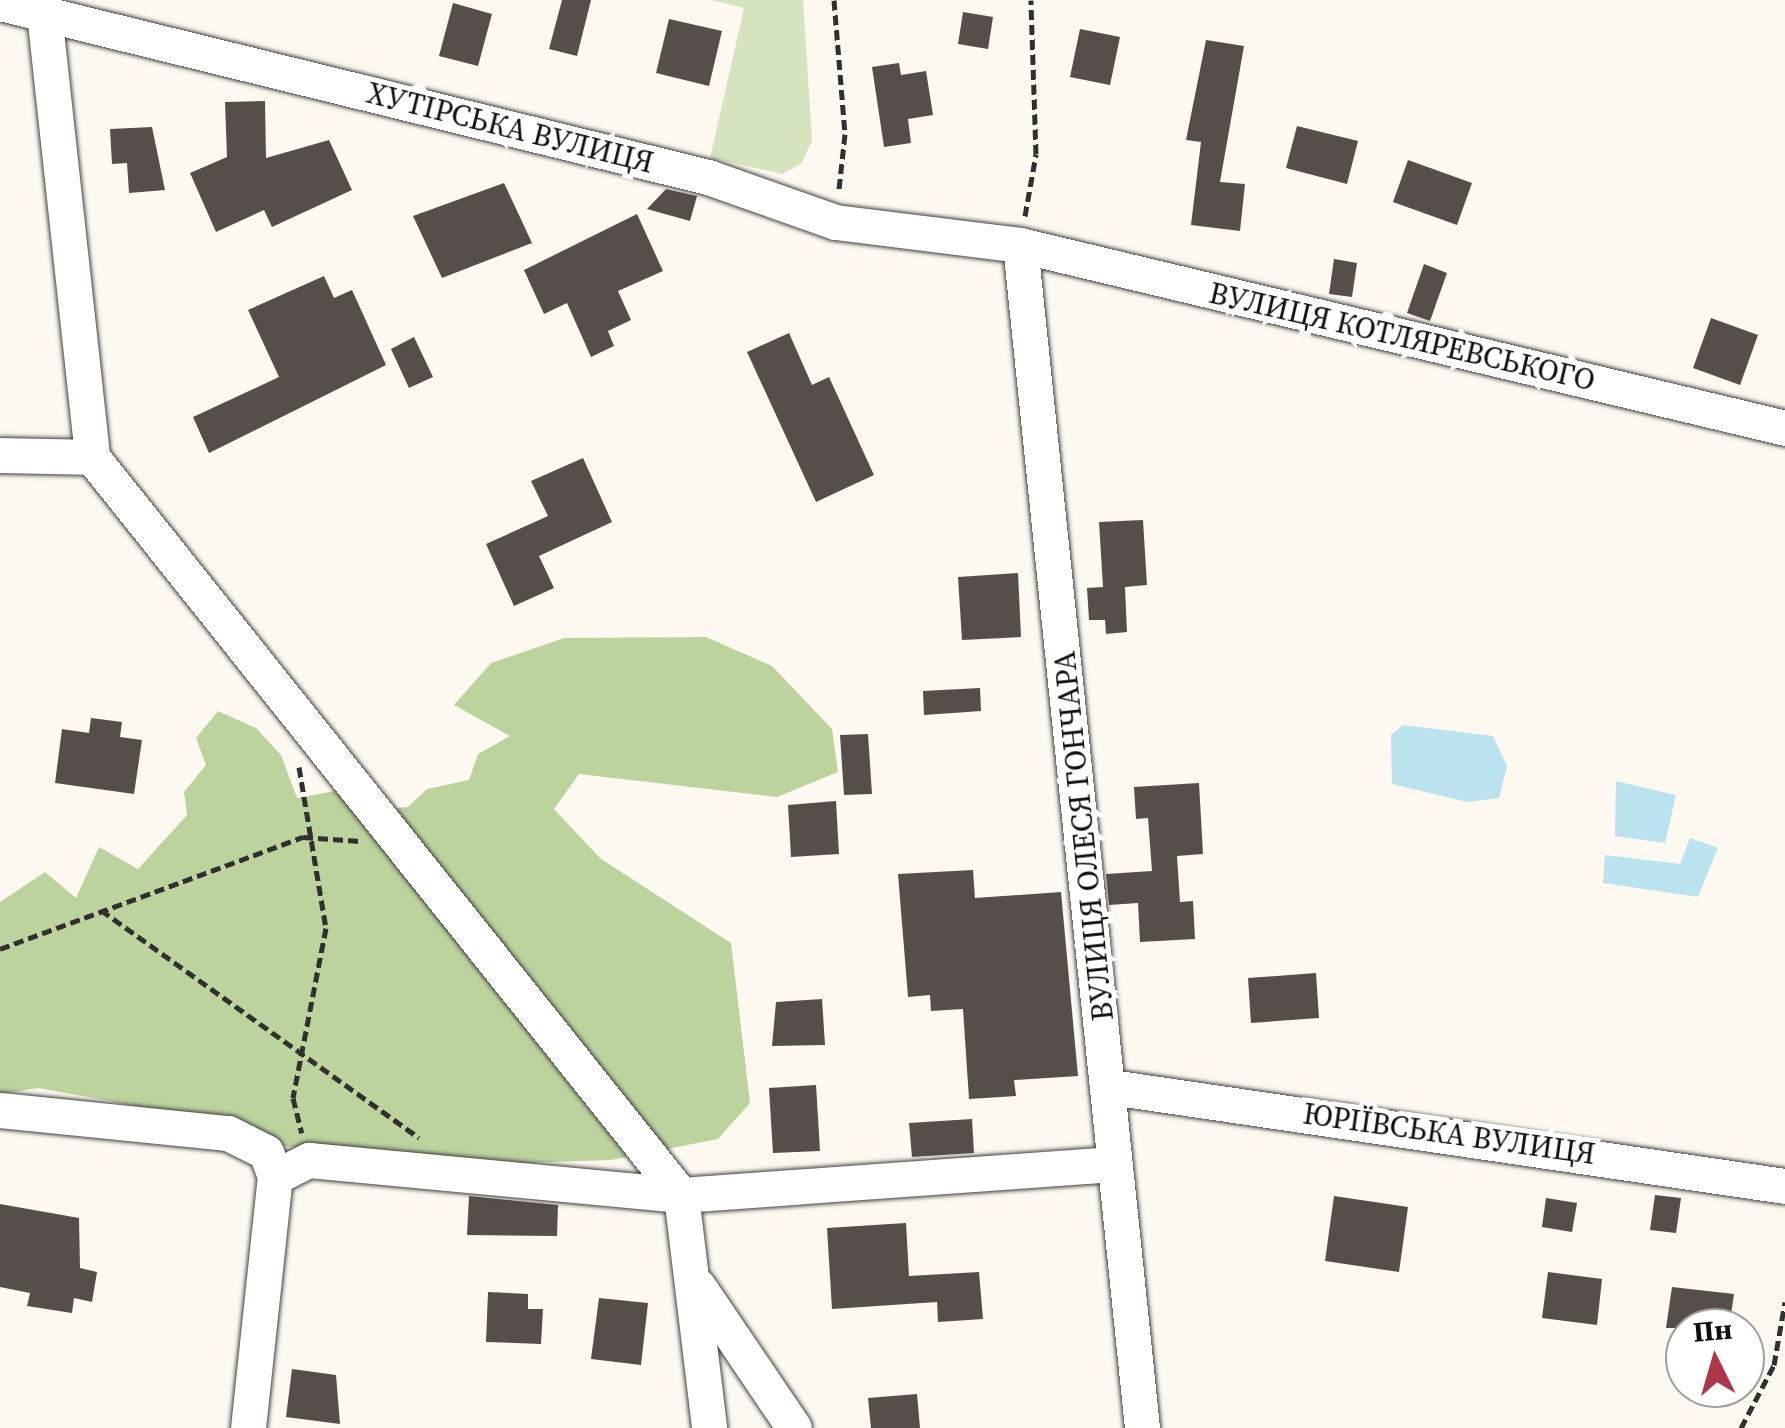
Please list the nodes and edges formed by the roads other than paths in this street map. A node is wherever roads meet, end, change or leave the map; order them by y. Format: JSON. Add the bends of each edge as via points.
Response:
{"nodes":[{"id":1,"x":0,"y":4,"type":"edge"},
{"id":2,"x":44,"y":13,"type":"junction"},
{"id":3,"x":1020,"y":245,"type":"junction"},
{"id":4,"x":1785,"y":428,"type":"edge"},
{"id":5,"x":0,"y":455,"type":"edge"},
{"id":6,"x":92,"y":456,"type":"junction"},
{"id":7,"x":1112,"y":1087,"type":"junction"},
{"id":8,"x":0,"y":1110,"type":"edge"},
{"id":9,"x":1114,"y":1164,"type":"junction"},
{"id":10,"x":275,"y":1177,"type":"junction"},
{"id":11,"x":1785,"y":1186,"type":"edge"},
{"id":12,"x":681,"y":1195,"type":"junction"},
{"id":13,"x":690,"y":1272,"type":"junction"},
{"id":14,"x":248,"y":1428,"type":"edge"},
{"id":15,"x":710,"y":1428,"type":"edge"},
{"id":16,"x":794,"y":1428,"type":"edge"},
{"id":17,"x":1142,"y":1428,"type":"edge"}],
"edges":[{"from":1,"to":2,"type":"street","name":"ХУТІРСЬКА ВУЛИЦЯ"},
{"from":2,"to":3,"type":"street","name":"ХУТІРСЬКА ВУЛИЦЯ","via":[[708,177],[835,222]]},
{"from":2,"to":6,"type":"street"},
{"from":3,"to":4,"type":"street","name":"ВУЛИЦЯ КОТЛЯРЕВСЬКОГО"},
{"from":3,"to":7,"type":"street","name":"ВУЛИЦЯ ОЛЕСЯ ГОНЧАРА"},
{"from":5,"to":6,"type":"street"},
{"from":6,"to":12,"type":"street"},
{"from":7,"to":9,"type":"street","name":"ВУЛИЦЯ ОЛЕСЯ ГОНЧАРА"},
{"from":7,"to":11,"type":"street","name":"ЮРІЇВСЬКА ВУЛИЦЯ"},
{"from":8,"to":10,"type":"street","via":[[228,1133],[266,1152]]},
{"from":9,"to":12,"type":"street"},
{"from":9,"to":17,"type":"street","name":"ВУЛИЦЯ ОЛЕСЯ ГОНЧАРА"},
{"from":10,"to":12,"type":"street","via":[[309,1160]]},
{"from":10,"to":14,"type":"street"},
{"from":12,"to":13,"type":"street"},
{"from":13,"to":15,"type":"street"},
{"from":13,"to":16,"type":"street"}]}
